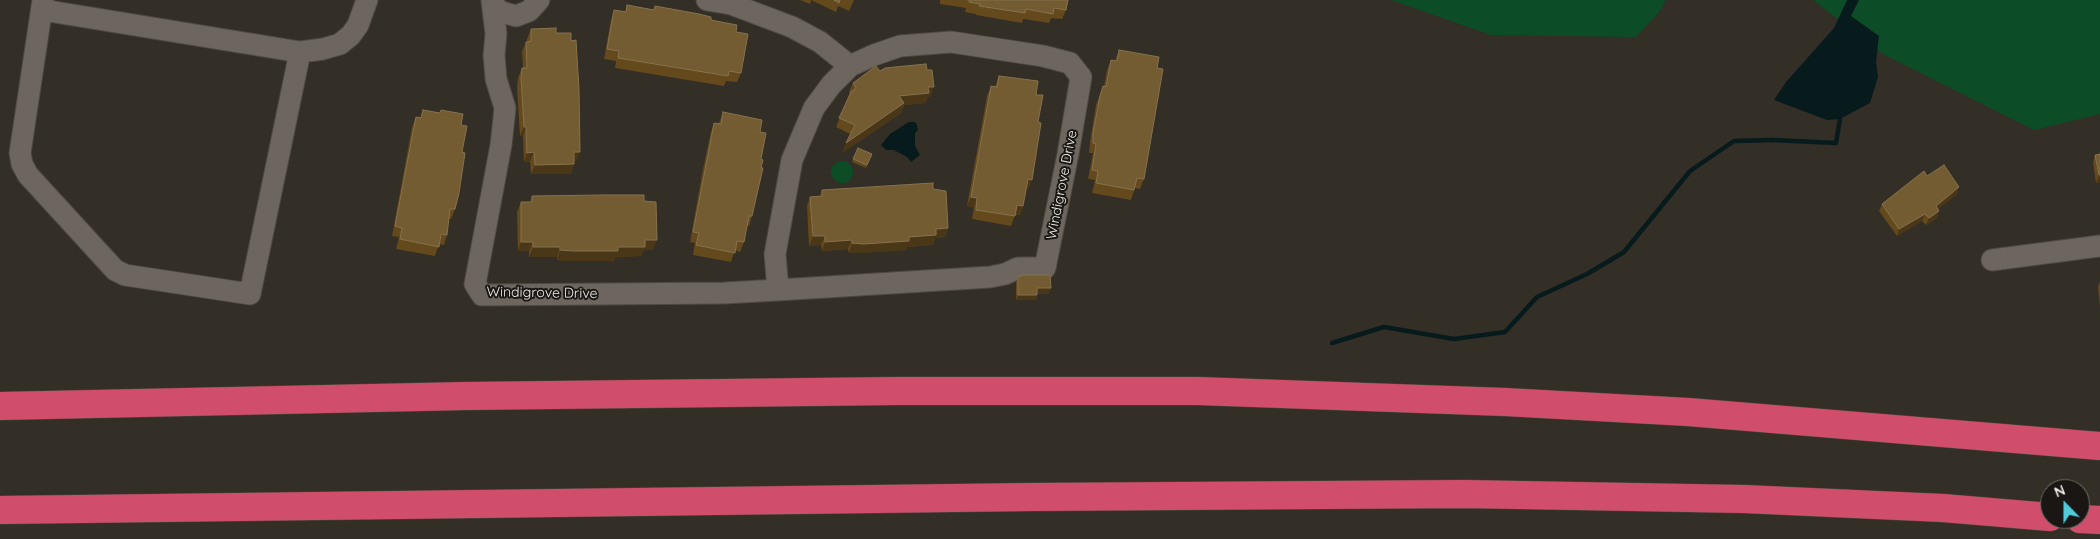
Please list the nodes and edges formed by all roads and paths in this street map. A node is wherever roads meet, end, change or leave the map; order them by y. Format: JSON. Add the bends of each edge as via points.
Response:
{"nodes":[{"id":1,"x":367,"y":0,"type":"edge"},
{"id":2,"x":539,"y":0,"type":"edge"},
{"id":3,"x":707,"y":0,"type":"edge"},
{"id":4,"x":492,"y":1,"type":"edge"},
{"id":5,"x":42,"y":5,"type":"edge"},
{"id":6,"x":516,"y":16,"type":"junction"},
{"id":7,"x":496,"y":34,"type":"junction"},
{"id":8,"x":300,"y":52,"type":"junction"},
{"id":9,"x":850,"y":66,"type":"junction"},
{"id":10,"x":2100,"y":246,"type":"edge"},
{"id":11,"x":1992,"y":260,"type":"dead end"},
{"id":12,"x":778,"y":290,"type":"junction"},
{"id":13,"x":0,"y":406,"type":"edge"},
{"id":14,"x":2100,"y":446,"type":"edge"},
{"id":15,"x":0,"y":510,"type":"edge"},
{"id":16,"x":2040,"y":515,"type":"edge"}],
"edges":[{"from":1,"to":8,"type":"street","via":[[358,25],[340,44]]},
{"from":2,"to":6,"type":"street","via":[[529,11]]},
{"from":3,"to":9,"type":"street","via":[[731,4],[792,27],[820,42]]},
{"from":4,"to":6,"type":"street","via":[[502,12]]},
{"from":4,"to":7,"type":"street","name":"Windigrove Drive"},
{"from":5,"to":8,"type":"street"},
{"from":5,"to":8,"type":"street","via":[[20,153],[22,164],[28,175],[115,270],[131,276],[250,294]]},
{"from":6,"to":7,"type":"street"},
{"from":7,"to":12,"type":"street","name":"Windigrove Drive","via":[[496,79],[505,108],[475,284],[482,295]]},
{"from":9,"to":12,"type":"street","name":"Windigrove Drive","via":[[814,108],[792,160],[775,254]]},
{"from":9,"to":12,"type":"street","name":"Windigrove Drive","via":[[900,46],[951,42],[1070,63],[1081,77],[1045,268],[1018,268],[990,277]]},
{"from":10,"to":11,"type":"street"},
{"from":13,"to":14,"type":"highway","via":[[466,396],[906,391],[1198,392],[1505,402],[1688,412]]},
{"from":15,"to":16,"type":"highway","via":[[1464,494],[1754,499]]}]}
